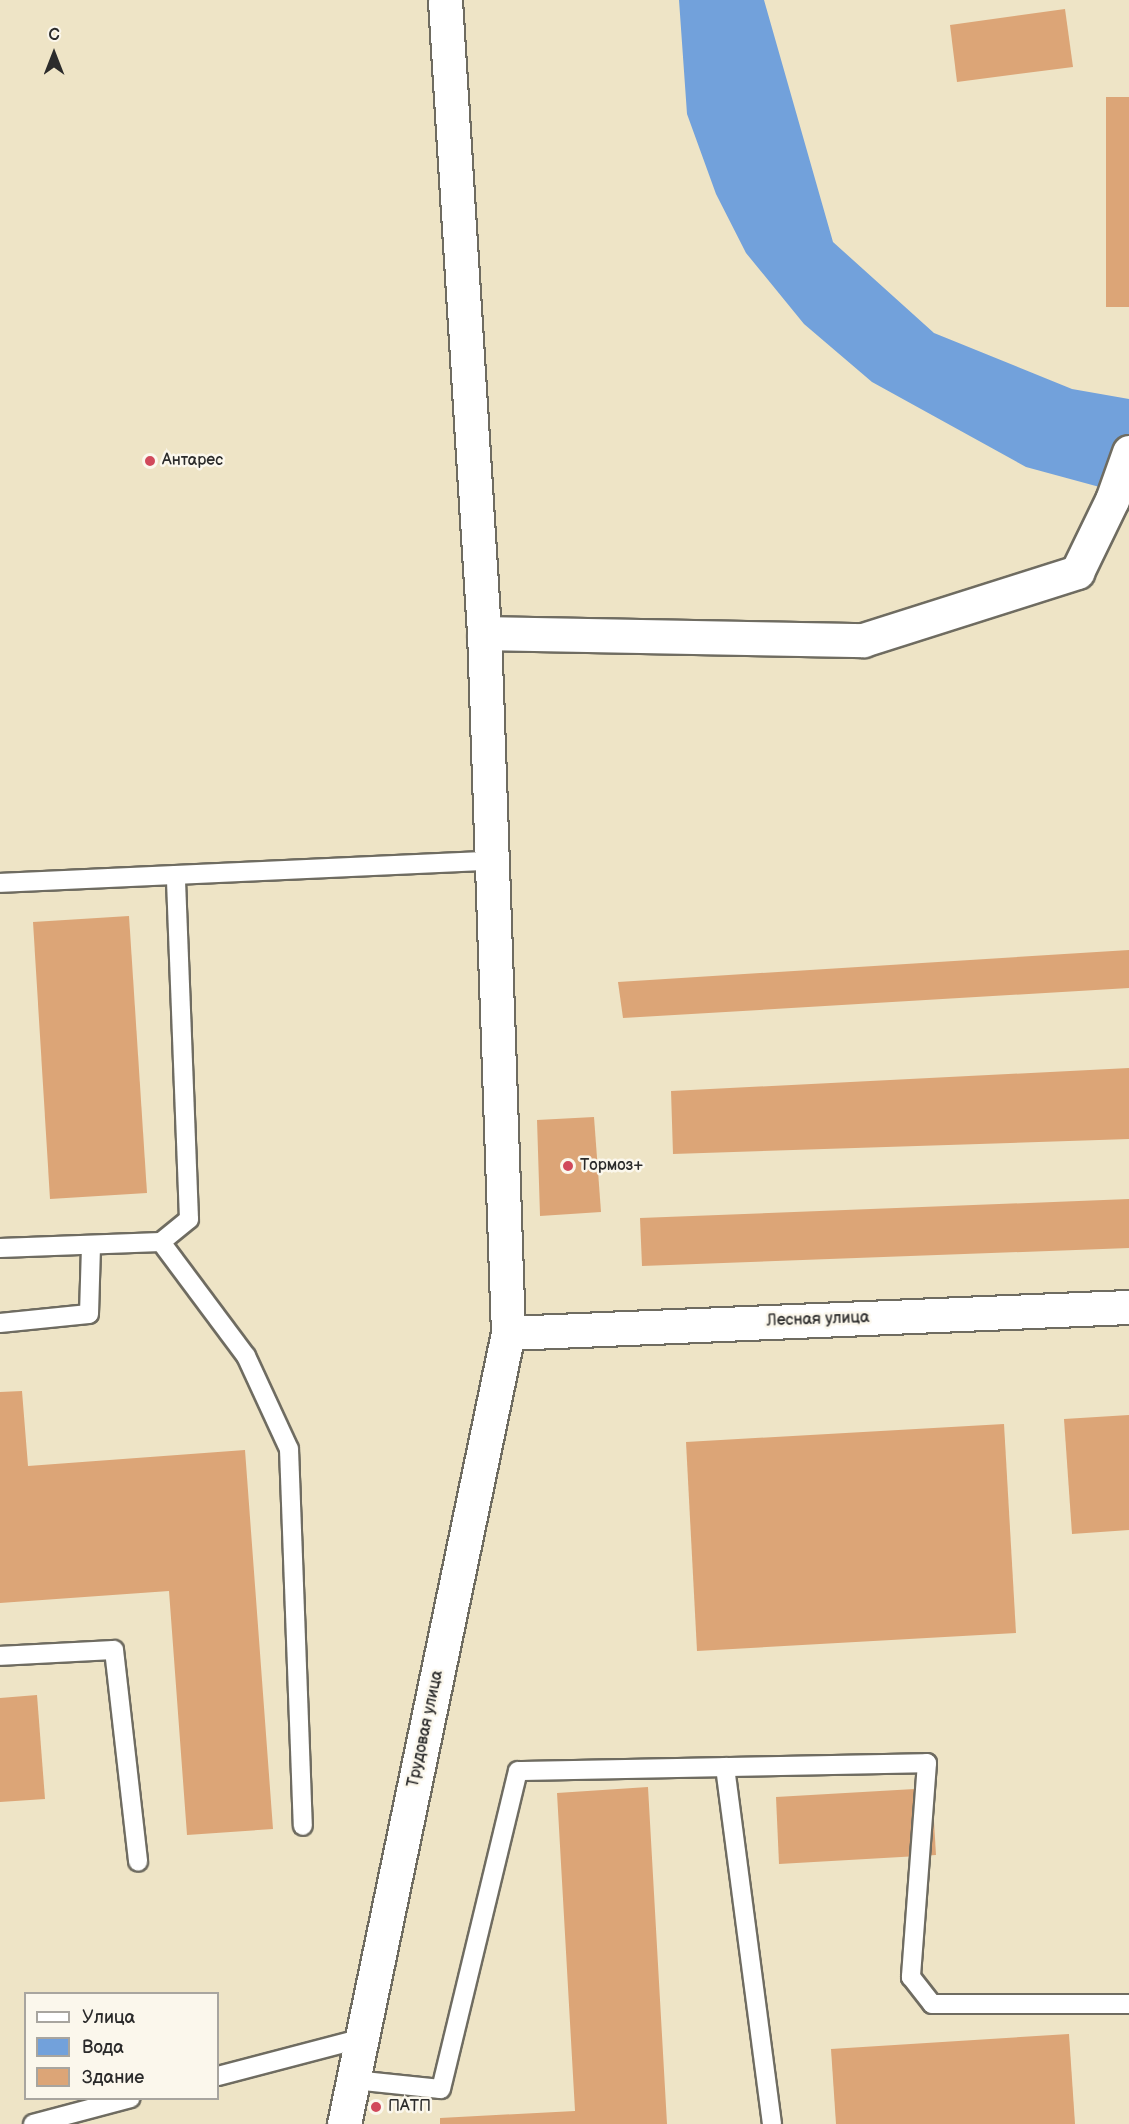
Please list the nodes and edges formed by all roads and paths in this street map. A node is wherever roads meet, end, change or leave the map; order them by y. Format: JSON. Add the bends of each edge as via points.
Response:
{"nodes":[{"id":1,"x":445,"y":0,"type":"edge"},
{"id":2,"x":1129,"y":452,"type":"edge"},
{"id":3,"x":484,"y":633,"type":"junction"},
{"id":4,"x":491,"y":861,"type":"junction"},
{"id":5,"x":176,"y":875,"type":"junction"},
{"id":6,"x":0,"y":883,"type":"edge"},
{"id":7,"x":161,"y":1242,"type":"junction"},
{"id":8,"x":91,"y":1245,"type":"junction"},
{"id":9,"x":0,"y":1248,"type":"edge"},
{"id":10,"x":1129,"y":1307,"type":"edge"},
{"id":11,"x":0,"y":1323,"type":"edge"},
{"id":12,"x":508,"y":1333,"type":"junction"},
{"id":13,"x":0,"y":1656,"type":"edge"},
{"id":14,"x":725,"y":1767,"type":"junction"},
{"id":15,"x":303,"y":1826,"type":"dead end"},
{"id":16,"x":138,"y":1862,"type":"dead end"},
{"id":17,"x":1129,"y":2004,"type":"edge"},
{"id":18,"x":363,"y":2038,"type":"junction"},
{"id":19,"x":219,"y":2076,"type":"edge"},
{"id":20,"x":354,"y":2080,"type":"junction"},
{"id":21,"x":123,"y":2100,"type":"edge"},
{"id":22,"x":33,"y":2124,"type":"edge"},
{"id":23,"x":344,"y":2124,"type":"edge"},
{"id":24,"x":772,"y":2124,"type":"edge"}],
"edges":[{"from":1,"to":3,"type":"street","name":"Трудовая улица"},
{"from":2,"to":3,"type":"street","via":[[1112,500],[1077,572],[863,640]]},
{"from":3,"to":4,"type":"street","name":"Трудовая улица"},
{"from":4,"to":5,"type":"lane"},
{"from":4,"to":12,"type":"street","name":"Трудовая улица"},
{"from":5,"to":6,"type":"lane"},
{"from":5,"to":7,"type":"lane","via":[[189,1219]]},
{"from":7,"to":8,"type":"lane"},
{"from":7,"to":15,"type":"lane","via":[[246,1356],[289,1449]]},
{"from":8,"to":9,"type":"lane"},
{"from":8,"to":11,"type":"lane","via":[[89,1314]]},
{"from":10,"to":12,"type":"street","name":"Лесная улица"},
{"from":12,"to":18,"type":"street","name":"Трудовая улица"},
{"from":13,"to":16,"type":"lane","via":[[114,1650]]},
{"from":14,"to":17,"type":"lane","via":[[927,1763],[911,1977],[932,2004]]},
{"from":14,"to":20,"type":"lane","via":[[518,1770],[441,2089]]},
{"from":14,"to":24,"type":"lane"},
{"from":18,"to":19,"type":"lane"},
{"from":18,"to":20,"type":"street","name":"Трудовая улица"},
{"from":20,"to":23,"type":"street","name":"Трудовая улица"},
{"from":21,"to":22,"type":"lane"}]}
